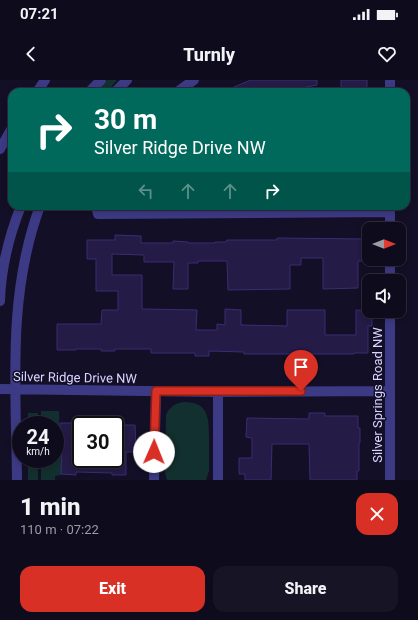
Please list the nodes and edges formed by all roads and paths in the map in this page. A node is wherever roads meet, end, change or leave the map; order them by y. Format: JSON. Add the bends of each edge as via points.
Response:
{"nodes":[{"id":1,"x":101,"y":80,"type":"edge"},
{"id":2,"x":127,"y":80,"type":"edge"},
{"id":3,"x":194,"y":80,"type":"edge"},
{"id":4,"x":93,"y":88,"type":"edge"},
{"id":5,"x":119,"y":88,"type":"edge"},
{"id":6,"x":183,"y":88,"type":"edge"},
{"id":7,"x":8,"y":135,"type":"edge"},
{"id":8,"x":0,"y":149,"type":"edge"},
{"id":9,"x":19,"y":210,"type":"edge"},
{"id":10,"x":38,"y":210,"type":"edge"},
{"id":11,"x":97,"y":210,"type":"edge"},
{"id":12,"x":332,"y":210,"type":"edge"},
{"id":13,"x":390,"y":210,"type":"edge"},
{"id":14,"x":390,"y":222,"type":"edge"},
{"id":15,"x":0,"y":301,"type":"edge"},
{"id":16,"x":390,"y":318,"type":"edge"},
{"id":17,"x":0,"y":389,"type":"edge"},
{"id":18,"x":16,"y":389,"type":"junction"},
{"id":19,"x":156,"y":391,"type":"junction"},
{"id":20,"x":390,"y":391,"type":"junction"},
{"id":21,"x":218,"y":392,"type":"junction"},
{"id":22,"x":16,"y":480,"type":"edge"},
{"id":23,"x":154,"y":480,"type":"edge"},
{"id":24,"x":218,"y":480,"type":"edge"},
{"id":25,"x":390,"y":480,"type":"edge"}],
"edges":[{"from":1,"to":4,"type":"street"},
{"from":2,"to":5,"type":"street"},
{"from":3,"to":6,"type":"street"},
{"from":7,"to":8,"type":"street"},
{"from":9,"to":15,"type":"street","via":[[5,260]]},
{"from":10,"to":18,"type":"street","via":[[32,227],[20,283],[16,323]]},
{"from":11,"to":12,"type":"street","via":[[98,214]]},
{"from":13,"to":14,"type":"street"},
{"from":16,"to":20,"type":"street","name":"Silver Springs Road NW"},
{"from":17,"to":18,"type":"street","name":"Silver Ridge Drive NW"},
{"from":18,"to":19,"type":"street","name":"Silver Ridge Drive NW"},
{"from":18,"to":22,"type":"street"},
{"from":19,"to":21,"type":"street","name":"Silver Ridge Drive NW"},
{"from":19,"to":23,"type":"street"},
{"from":20,"to":21,"type":"street","name":"Silver Ridge Drive NW"},
{"from":20,"to":25,"type":"street","name":"Silver Springs Road NW"},
{"from":21,"to":24,"type":"street"}]}
